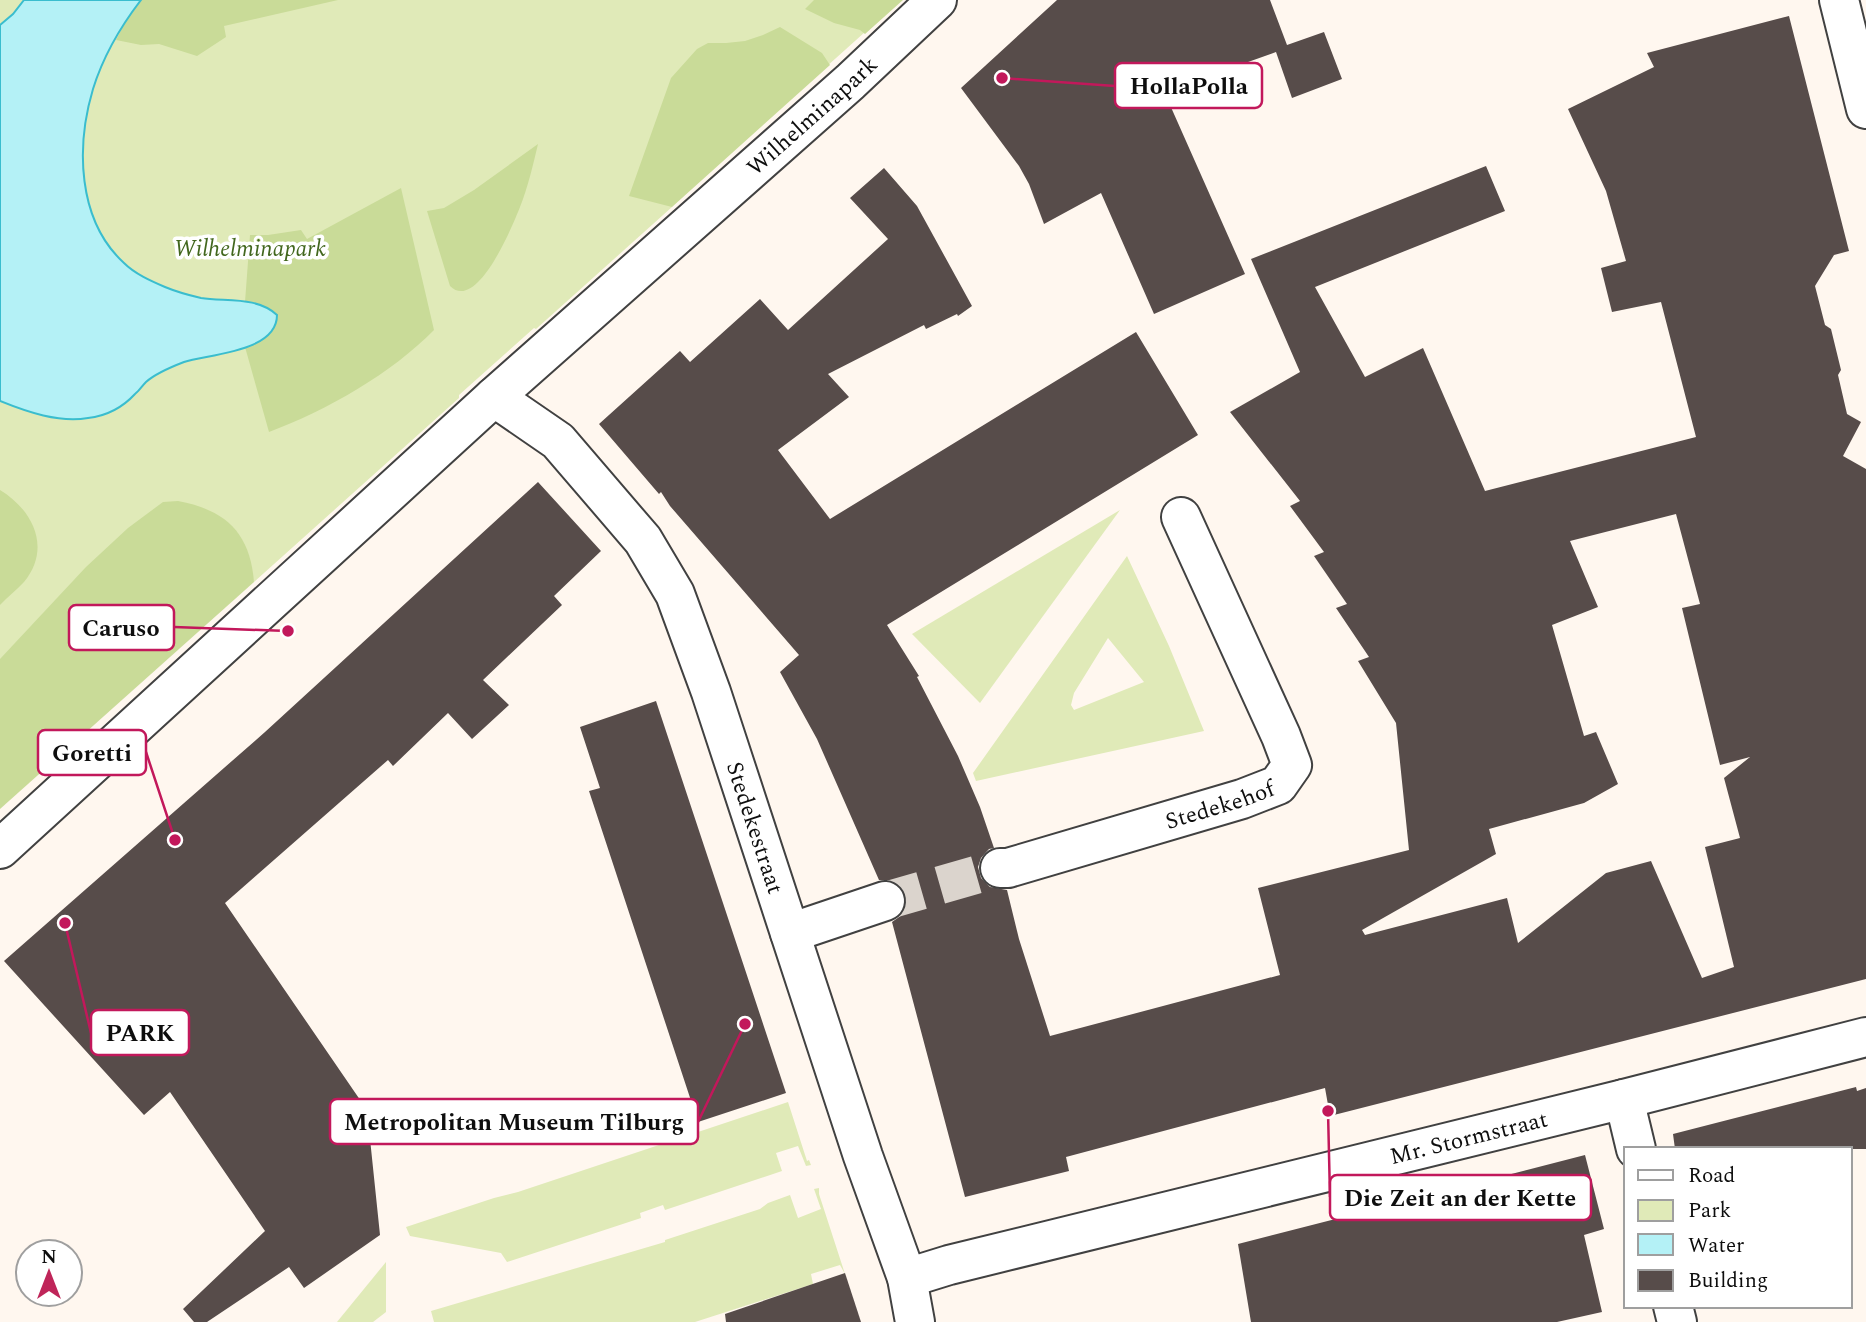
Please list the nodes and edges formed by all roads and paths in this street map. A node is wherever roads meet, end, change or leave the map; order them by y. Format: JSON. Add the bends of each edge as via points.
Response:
{"nodes":[{"id":1,"x":937,"y":0,"type":"edge"},
{"id":2,"x":1839,"y":0,"type":"edge"},
{"id":3,"x":1866,"y":109,"type":"edge"},
{"id":4,"x":494,"y":397,"type":"junction"},
{"id":5,"x":1181,"y":517,"type":"dead end"},
{"id":6,"x":0,"y":849,"type":"edge"},
{"id":7,"x":1000,"y":869,"type":"tunnel mouth"},
{"id":8,"x":885,"y":901,"type":"tunnel mouth"},
{"id":9,"x":790,"y":933,"type":"junction"},
{"id":10,"x":1866,"y":1037,"type":"edge"},
{"id":11,"x":1624,"y":1099,"type":"junction"},
{"id":12,"x":1636,"y":1147,"type":"edge"},
{"id":13,"x":907,"y":1278,"type":"junction"},
{"id":14,"x":915,"y":1322,"type":"edge"}],
"edges":[{"from":1,"to":4,"type":"street","name":"Wilhelminapark"},
{"from":2,"to":3,"type":"street"},
{"from":4,"to":6,"type":"street","name":"Wilhelminapark"},
{"from":4,"to":9,"type":"street","name":"Stedekestraat","via":[[558,441],[643,540],[675,594]]},
{"from":5,"to":7,"type":"street","name":"Stedekehof","via":[[1292,765],[1278,785],[1242,799]]},
{"from":8,"to":9,"type":"street"},
{"from":9,"to":13,"type":"street","name":"Stedekestraat"},
{"from":10,"to":11,"type":"street","name":"Mr. Stormstraat"},
{"from":11,"to":12,"type":"street"},
{"from":11,"to":13,"type":"street","name":"Mr. Stormstraat"},
{"from":13,"to":14,"type":"street","name":"Stedekestraat"}]}
